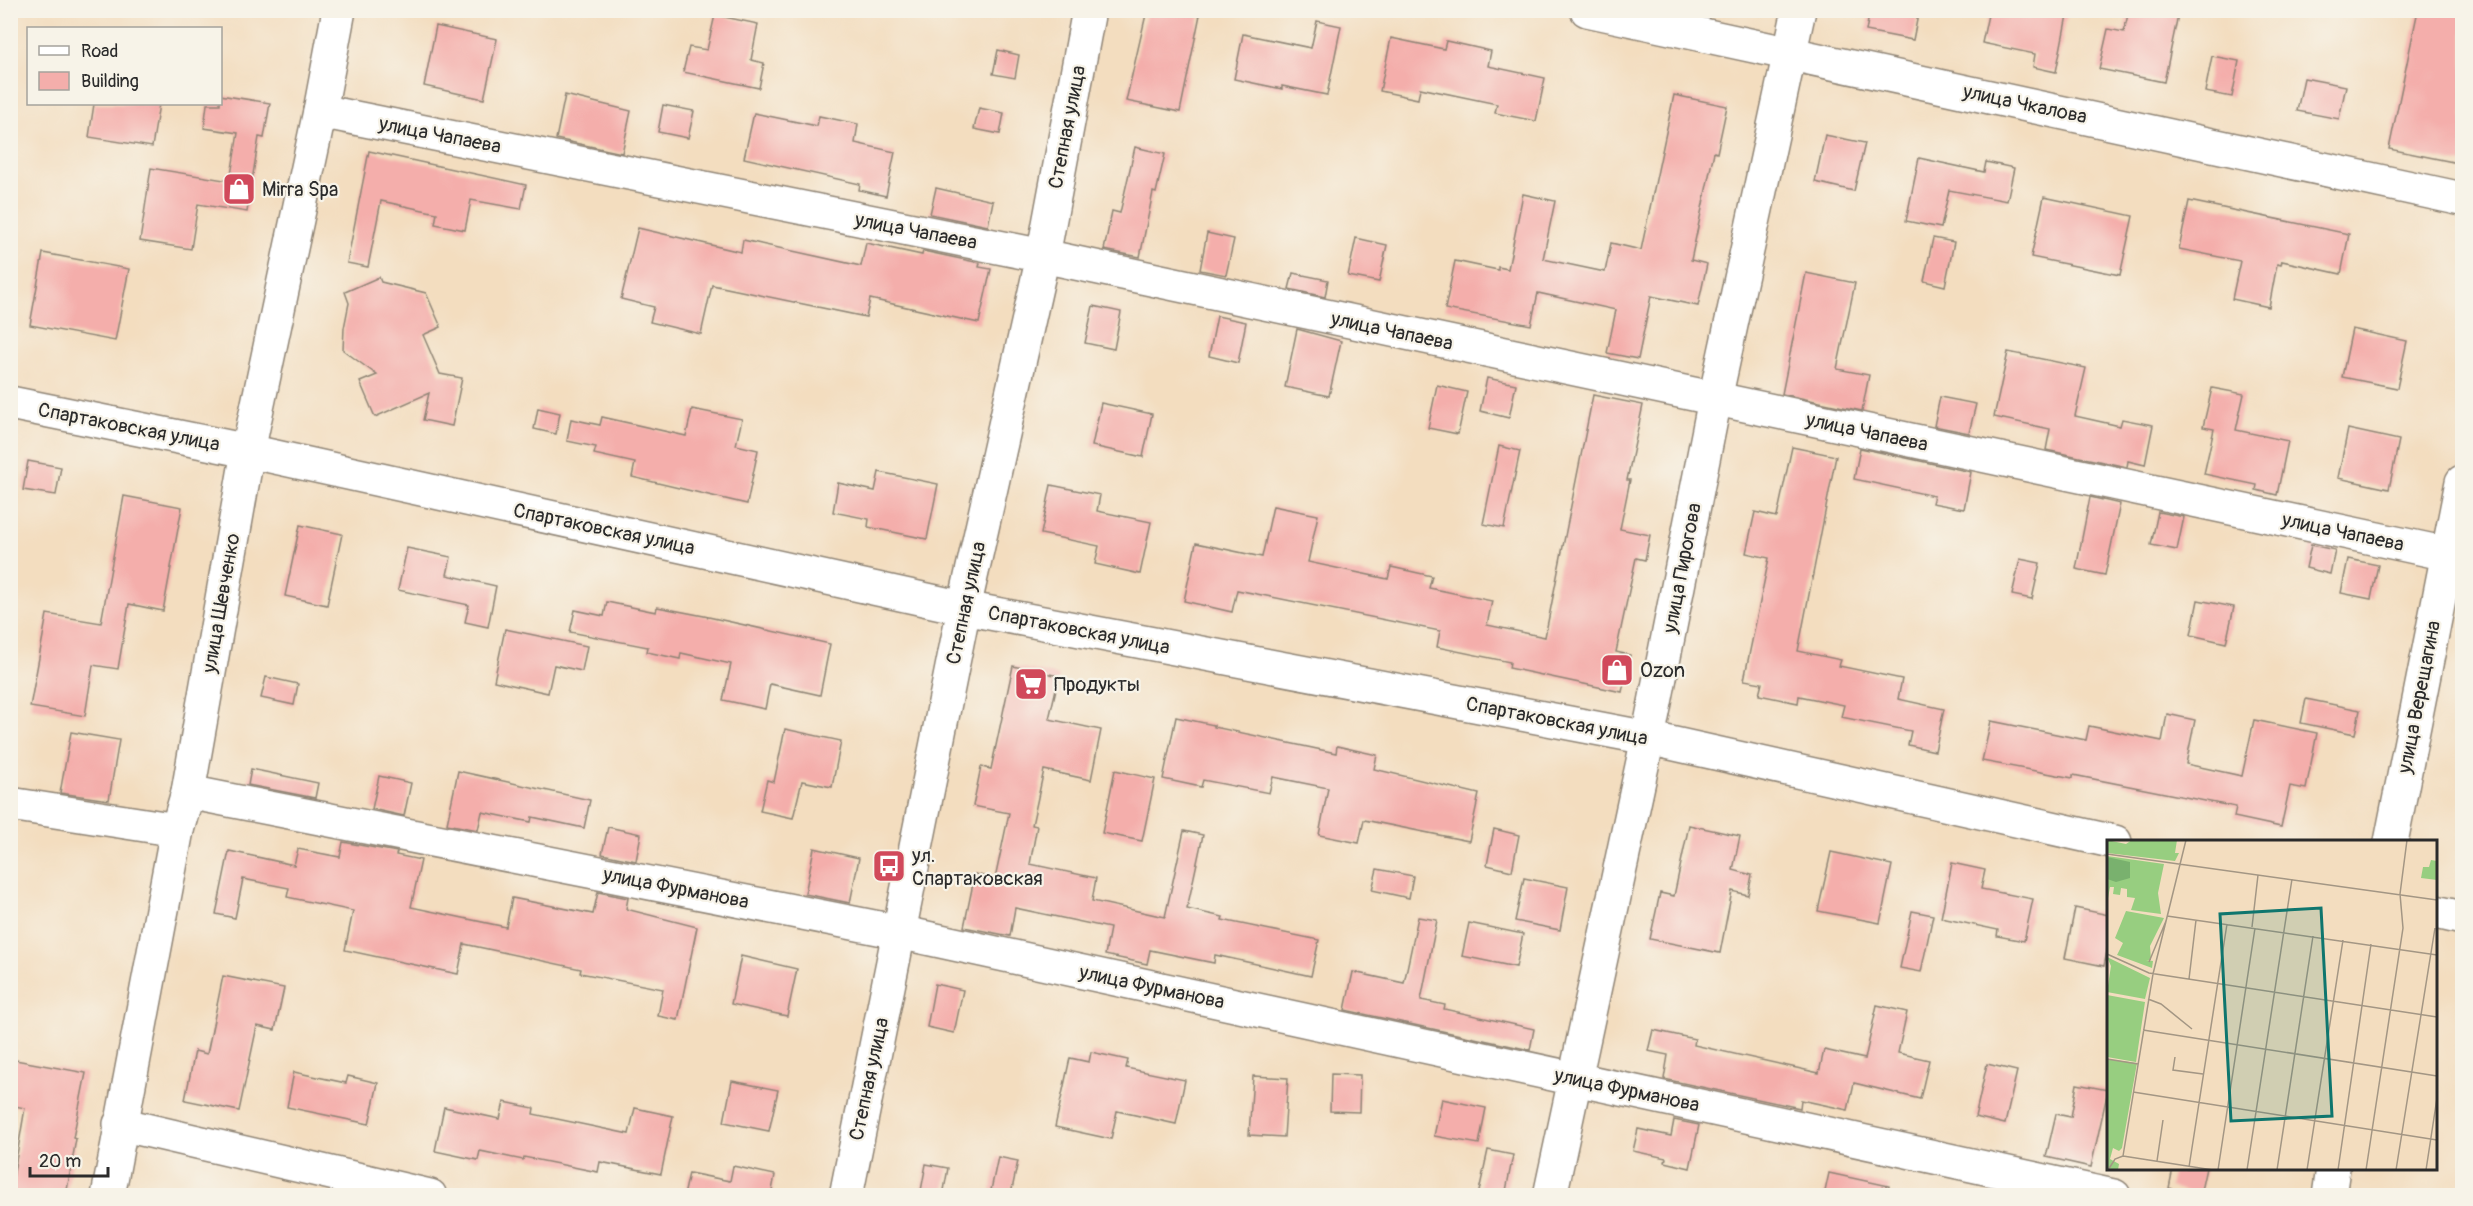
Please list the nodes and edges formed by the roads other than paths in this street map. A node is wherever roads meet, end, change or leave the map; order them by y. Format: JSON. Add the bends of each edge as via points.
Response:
{"nodes":[{"id":1,"x":339,"y":10,"type":"edge"},
{"id":2,"x":1089,"y":10,"type":"edge"},
{"id":3,"x":1587,"y":10,"type":"edge"},
{"id":4,"x":1800,"y":10,"type":"edge"},
{"id":5,"x":1791,"y":54,"type":"junction"},
{"id":6,"x":320,"y":111,"type":"junction"},
{"id":7,"x":2463,"y":199,"type":"edge"},
{"id":8,"x":1042,"y":256,"type":"junction"},
{"id":9,"x":1715,"y":399,"type":"junction"},
{"id":10,"x":10,"y":403,"type":"edge"},
{"id":11,"x":248,"y":451,"type":"junction"},
{"id":12,"x":2463,"y":482,"type":"edge"},
{"id":13,"x":2455,"y":556,"type":"edge"},
{"id":14,"x":964,"y":608,"type":"junction"},
{"id":15,"x":1648,"y":738,"type":"junction"},
{"id":16,"x":188,"y":792,"type":"junction"},
{"id":17,"x":10,"y":804,"type":"edge"},
{"id":18,"x":177,"y":830,"type":"junction"},
{"id":19,"x":2107,"y":840,"type":"edge"},
{"id":20,"x":2391,"y":840,"type":"edge"},
{"id":21,"x":2437,"y":912,"type":"edge"},
{"id":22,"x":2463,"y":918,"type":"edge"},
{"id":23,"x":899,"y":932,"type":"junction"},
{"id":24,"x":1577,"y":1079,"type":"junction"},
{"id":25,"x":120,"y":1124,"type":"junction"},
{"id":26,"x":2333,"y":1170,"type":"edge"},
{"id":27,"x":108,"y":1196,"type":"edge"},
{"id":28,"x":430,"y":1196,"type":"edge"},
{"id":29,"x":846,"y":1196,"type":"edge"},
{"id":30,"x":1550,"y":1196,"type":"edge"},
{"id":31,"x":2114,"y":1196,"type":"edge"},
{"id":32,"x":2329,"y":1196,"type":"edge"}],
"edges":[{"from":1,"to":6,"type":"street","name":"улица Шевченко"},
{"from":2,"to":8,"type":"street","name":"Степная улица"},
{"from":3,"to":5,"type":"street","name":"улица Чкалова"},
{"from":4,"to":5,"type":"street","name":"улица Пирогова"},
{"from":5,"to":7,"type":"street","name":"улица Чкалова"},
{"from":5,"to":9,"type":"street","name":"улица Пирогова"},
{"from":6,"to":8,"type":"street","name":"улица Чапаева"},
{"from":6,"to":11,"type":"street","name":"улица Шевченко"},
{"from":8,"to":9,"type":"street","name":"улица Чапаева"},
{"from":8,"to":14,"type":"street","name":"Степная улица"},
{"from":9,"to":13,"type":"street","name":"улица Чапаева"},
{"from":9,"to":15,"type":"street","name":"улица Пирогова"},
{"from":10,"to":11,"type":"street","name":"Спартаковская улица"},
{"from":11,"to":14,"type":"street","name":"Спартаковская улица"},
{"from":11,"to":16,"type":"street","name":"улица Шевченко"},
{"from":12,"to":13,"type":"street","name":"улица Верещагина"},
{"from":13,"to":20,"type":"street","name":"улица Верещагина"},
{"from":14,"to":15,"type":"street","name":"Спартаковская улица"},
{"from":14,"to":23,"type":"street","name":"Степная улица"},
{"from":15,"to":19,"type":"street","name":"Спартаковская улица"},
{"from":15,"to":24,"type":"street","name":"улица Пирогова"},
{"from":16,"to":18,"type":"street","name":"улица Шевченко"},
{"from":16,"to":23,"type":"street","name":"улица Фурманова"},
{"from":17,"to":18,"type":"street"},
{"from":18,"to":25,"type":"street","name":"улица Шевченко"},
{"from":21,"to":22,"type":"street"},
{"from":23,"to":24,"type":"street","name":"улица Фурманова"},
{"from":23,"to":29,"type":"street","name":"Степная улица"},
{"from":24,"to":30,"type":"street","name":"улица Пирогова"},
{"from":24,"to":31,"type":"street","name":"улица Фурманова"},
{"from":25,"to":27,"type":"street","name":"улица Шевченко"},
{"from":25,"to":28,"type":"street"},
{"from":26,"to":32,"type":"street"}]}
